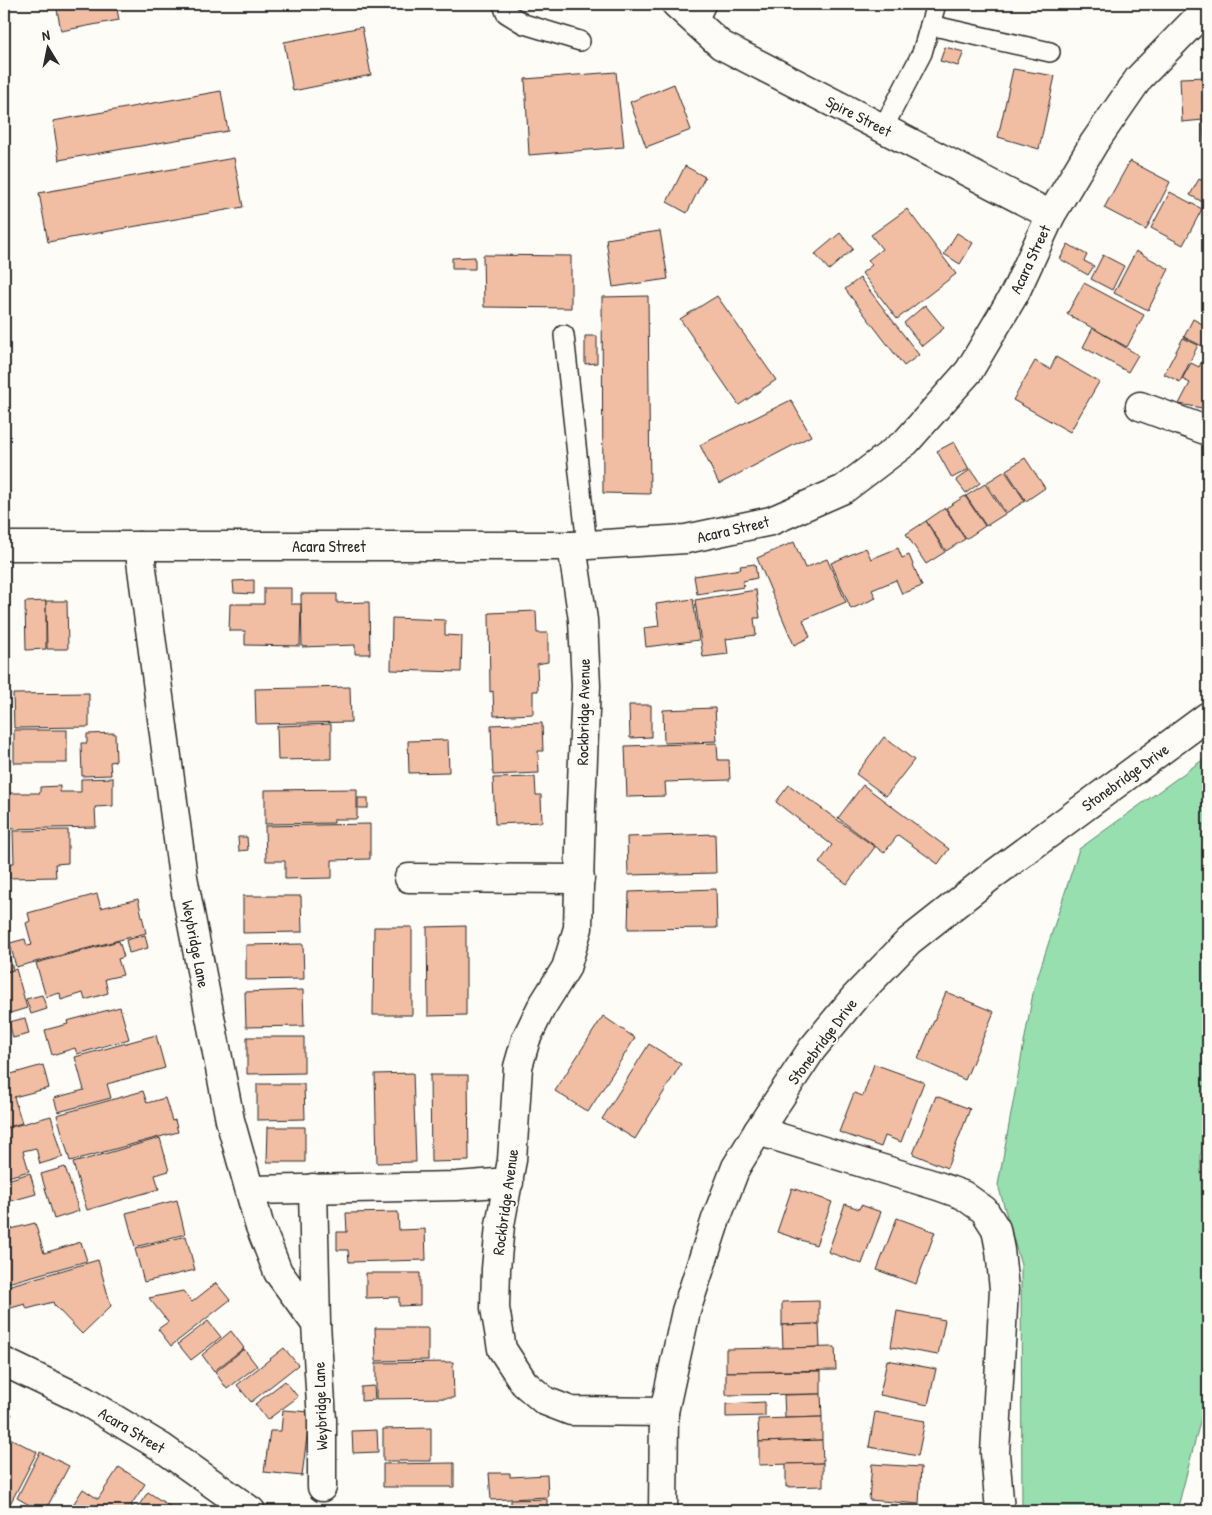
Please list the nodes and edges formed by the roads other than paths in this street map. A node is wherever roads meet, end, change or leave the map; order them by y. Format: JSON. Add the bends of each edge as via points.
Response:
{"nodes":[{"id":1,"x":503,"y":4,"type":"edge"},
{"id":2,"x":676,"y":4,"type":"edge"},
{"id":3,"x":936,"y":4,"type":"edge"},
{"id":4,"x":1208,"y":7,"type":"edge"},
{"id":5,"x":701,"y":14,"type":"edge"},
{"id":6,"x":930,"y":26,"type":"junction"},
{"id":7,"x":580,"y":41,"type":"dead end"},
{"id":8,"x":1050,"y":52,"type":"dead end"},
{"id":9,"x":883,"y":128,"type":"junction"},
{"id":10,"x":1051,"y":215,"type":"junction"},
{"id":11,"x":564,"y":335,"type":"dead end"},
{"id":12,"x":1140,"y":406,"type":"dead end"},
{"id":13,"x":1208,"y":431,"type":"edge"},
{"id":14,"x":4,"y":546,"type":"edge"},
{"id":15,"x":140,"y":546,"type":"junction"},
{"id":16,"x":580,"y":546,"type":"junction"},
{"id":17,"x":1208,"y":716,"type":"edge"},
{"id":18,"x":409,"y":878,"type":"dead end"},
{"id":19,"x":580,"y":879,"type":"junction"},
{"id":20,"x":758,"y":1131,"type":"junction"},
{"id":21,"x":509,"y":1182,"type":"junction"},
{"id":22,"x":313,"y":1188,"type":"junction"},
{"id":23,"x":250,"y":1190,"type":"junction"},
{"id":24,"x":316,"y":1324,"type":"junction"},
{"id":25,"x":4,"y":1362,"type":"edge"},
{"id":26,"x":664,"y":1412,"type":"junction"},
{"id":27,"x":322,"y":1487,"type":"dead end"},
{"id":28,"x":251,"y":1511,"type":"edge"},
{"id":29,"x":663,"y":1511,"type":"edge"},
{"id":30,"x":1000,"y":1511,"type":"edge"}],
"edges":[{"from":1,"to":7,"type":"lane","via":[[506,13],[524,24]]},
{"from":2,"to":5,"type":"street","name":"Spire Street"},
{"from":3,"to":6,"type":"lane"},
{"from":4,"to":10,"type":"street","name":"Acara Street","via":[[1140,78],[1094,143]]},
{"from":5,"to":9,"type":"street","name":"Spire Street","via":[[722,45]]},
{"from":6,"to":8,"type":"lane"},
{"from":6,"to":9,"type":"lane","via":[[922,53]]},
{"from":9,"to":10,"type":"street","name":"Spire Street"},
{"from":10,"to":16,"type":"street","name":"Acara Street","via":[[1015,293],[969,371],[906,442],[844,489],[772,521],[686,539]]},
{"from":11,"to":16,"type":"lane"},
{"from":12,"to":13,"type":"street"},
{"from":14,"to":15,"type":"street","name":"Acara Street"},
{"from":15,"to":16,"type":"street","name":"Acara Street"},
{"from":15,"to":23,"type":"street","name":"Weybridge Lane","via":[[183,877],[230,1120]]},
{"from":16,"to":19,"type":"street","name":"Rockbridge Avenue","via":[[586,686]]},
{"from":17,"to":20,"type":"street","name":"Stonebridge Drive","via":[[909,941],[855,997],[812,1050]]},
{"from":18,"to":19,"type":"street"},
{"from":19,"to":21,"type":"street","name":"Rockbridge Avenue","via":[[578,928],[566,968],[537,1016],[518,1067]]},
{"from":20,"to":26,"type":"street","name":"Stonebridge Drive","via":[[736,1167],[716,1219],[686,1311]]},
{"from":20,"to":30,"type":"street","via":[[938,1186],[963,1195],[984,1210],[996,1229],[1004,1289],[995,1453]]},
{"from":21,"to":22,"type":"street"},
{"from":21,"to":26,"type":"street","name":"Rockbridge Avenue","via":[[500,1226],[495,1308],[502,1349],[524,1383],[544,1401],[571,1411]]},
{"from":22,"to":23,"type":"street"},
{"from":22,"to":24,"type":"street","name":"Weybridge Lane"},
{"from":23,"to":24,"type":"street","name":"Weybridge Lane","via":[[278,1272]]},
{"from":24,"to":27,"type":"street","name":"Weybridge Lane"},
{"from":25,"to":28,"type":"street","name":"Acara Street","via":[[83,1400],[154,1442]]},
{"from":26,"to":29,"type":"street","name":"Stonebridge Drive"}]}
